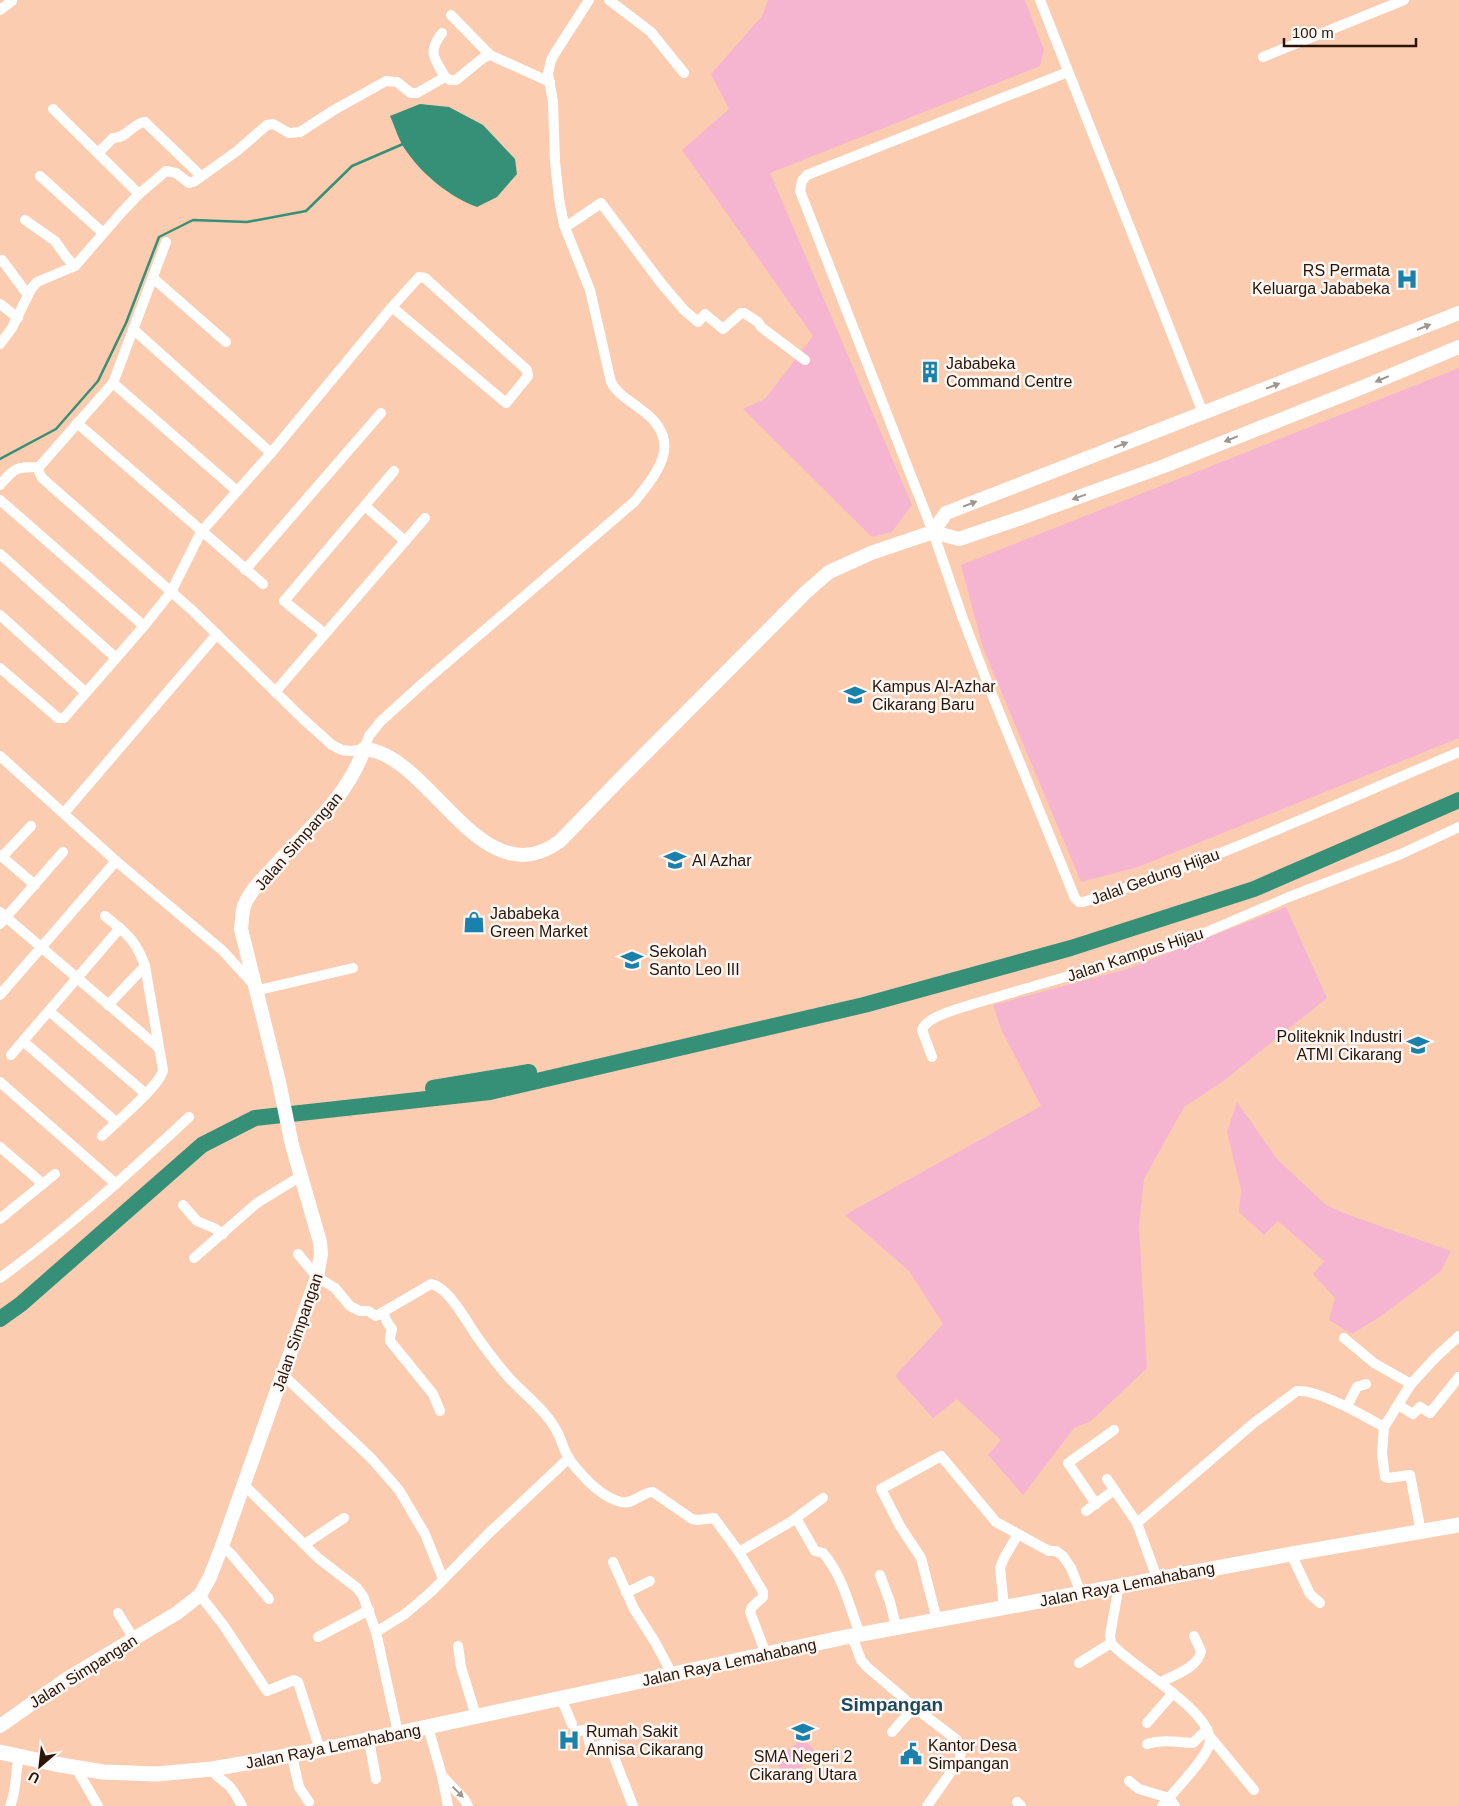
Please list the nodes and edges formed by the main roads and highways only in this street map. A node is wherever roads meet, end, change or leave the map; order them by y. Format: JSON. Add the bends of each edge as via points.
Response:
{"nodes":[{"id":1,"x":1459,"y":1525,"type":"edge"},
{"id":2,"x":0,"y":1752,"type":"edge"}],
"edges":[{"from":1,"to":2,"type":"main road","name":"Jalan Raya Lemahabang","via":[[896,1627],[292,1756],[212,1769],[125,1774],[76,1768]]}]}
